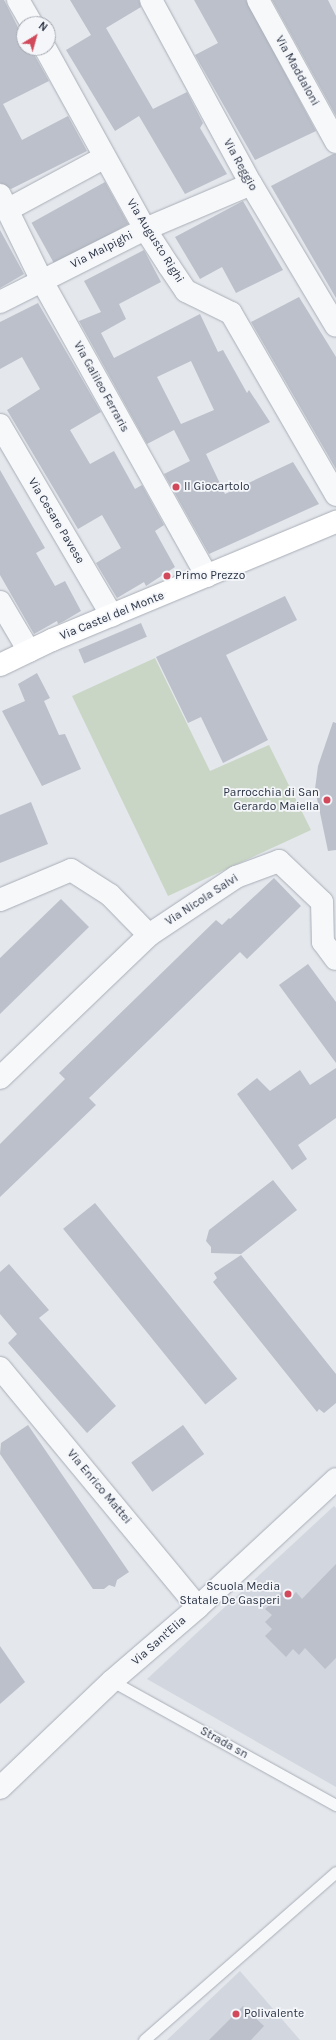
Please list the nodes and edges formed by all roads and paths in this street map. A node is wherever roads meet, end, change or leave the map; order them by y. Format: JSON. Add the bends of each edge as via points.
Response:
{"nodes":[{"id":1,"x":18,"y":0,"type":"edge"},
{"id":2,"x":150,"y":0,"type":"edge"},
{"id":3,"x":258,"y":0,"type":"edge"},
{"id":4,"x":27,"y":16,"type":"edge"},
{"id":5,"x":49,"y":56,"type":"edge"},
{"id":6,"x":335,"y":138,"type":"edge"},
{"id":7,"x":105,"y":157,"type":"junction"},
{"id":8,"x":250,"y":184,"type":"junction"},
{"id":9,"x":4,"y":203,"type":"edge"},
{"id":10,"x":145,"y":229,"type":"junction"},
{"id":11,"x":42,"y":281,"type":"junction"},
{"id":12,"x":0,"y":302,"type":"edge"},
{"id":13,"x":336,"y":326,"type":"edge"},
{"id":14,"x":0,"y":425,"type":"edge"},
{"id":15,"x":336,"y":495,"type":"edge"},
{"id":16,"x":336,"y":522,"type":"edge"},
{"id":17,"x":207,"y":576,"type":"junction"},
{"id":18,"x":0,"y":602,"type":"edge"},
{"id":19,"x":112,"y":616,"type":"junction"},
{"id":20,"x":29,"y":651,"type":"junction"},
{"id":21,"x":0,"y":665,"type":"edge"},
{"id":22,"x":0,"y":900,"type":"edge"},
{"id":23,"x":149,"y":935,"type":"junction"},
{"id":24,"x":336,"y":959,"type":"edge"},
{"id":25,"x":0,"y":1078,"type":"edge"},
{"id":26,"x":0,"y":1368,"type":"edge"},
{"id":27,"x":336,"y":1479,"type":"edge"},
{"id":28,"x":198,"y":1607,"type":"junction"},
{"id":29,"x":112,"y":1681,"type":"junction"},
{"id":30,"x":0,"y":1788,"type":"edge"},
{"id":31,"x":336,"y":1805,"type":"edge"},
{"id":32,"x":336,"y":1872,"type":"edge"},
{"id":33,"x":144,"y":2040,"type":"edge"}],
"edges":[{"from":1,"to":4,"type":"street"},
{"from":2,"to":8,"type":"street","name":"Via Reggio"},
{"from":3,"to":6,"type":"street","name":"Via Maddaloni"},
{"from":5,"to":7,"type":"street","name":"Via Augusto Righi"},
{"from":7,"to":9,"type":"street"},
{"from":7,"to":10,"type":"street","name":"Via Augusto Righi"},
{"from":8,"to":10,"type":"street","name":"Via Malpighi"},
{"from":8,"to":13,"type":"street","name":"Via Reggio"},
{"from":9,"to":11,"type":"street","name":"Via Galileo Ferraris"},
{"from":10,"to":11,"type":"street","name":"Via Malpighi"},
{"from":10,"to":15,"type":"street","name":"Via Augusto Righi","via":[[186,291],[231,313]]},
{"from":11,"to":12,"type":"street","name":"Via Malpighi"},
{"from":11,"to":17,"type":"street","name":"Via Galileo Ferraris"},
{"from":14,"to":19,"type":"street","name":"Via Cesare Pavese"},
{"from":16,"to":17,"type":"main road","name":"Via Castel del Monte"},
{"from":17,"to":19,"type":"main road","name":"Via Castel del Monte"},
{"from":18,"to":20,"type":"street"},
{"from":19,"to":20,"type":"main road","name":"Via Castel del Monte"},
{"from":20,"to":21,"type":"main road","name":"Via Castel del Monte"},
{"from":22,"to":23,"type":"street","via":[[71,870],[110,895]]},
{"from":23,"to":24,"type":"street","name":"Via Nicola Salvi","via":[[236,877],[279,861],[322,902],[323,942]]},
{"from":23,"to":25,"type":"street","name":"Via Nicola Salvi"},
{"from":26,"to":28,"type":"street","name":"Via Enrico Mattei"},
{"from":27,"to":28,"type":"street","name":"Via Sant'Elia"},
{"from":28,"to":29,"type":"street","name":"Via Sant'Elia"},
{"from":29,"to":30,"type":"street","name":"Via Sant'Elia"},
{"from":29,"to":31,"type":"lane","name":"Strada sn"},
{"from":32,"to":33,"type":"lane"}]}
